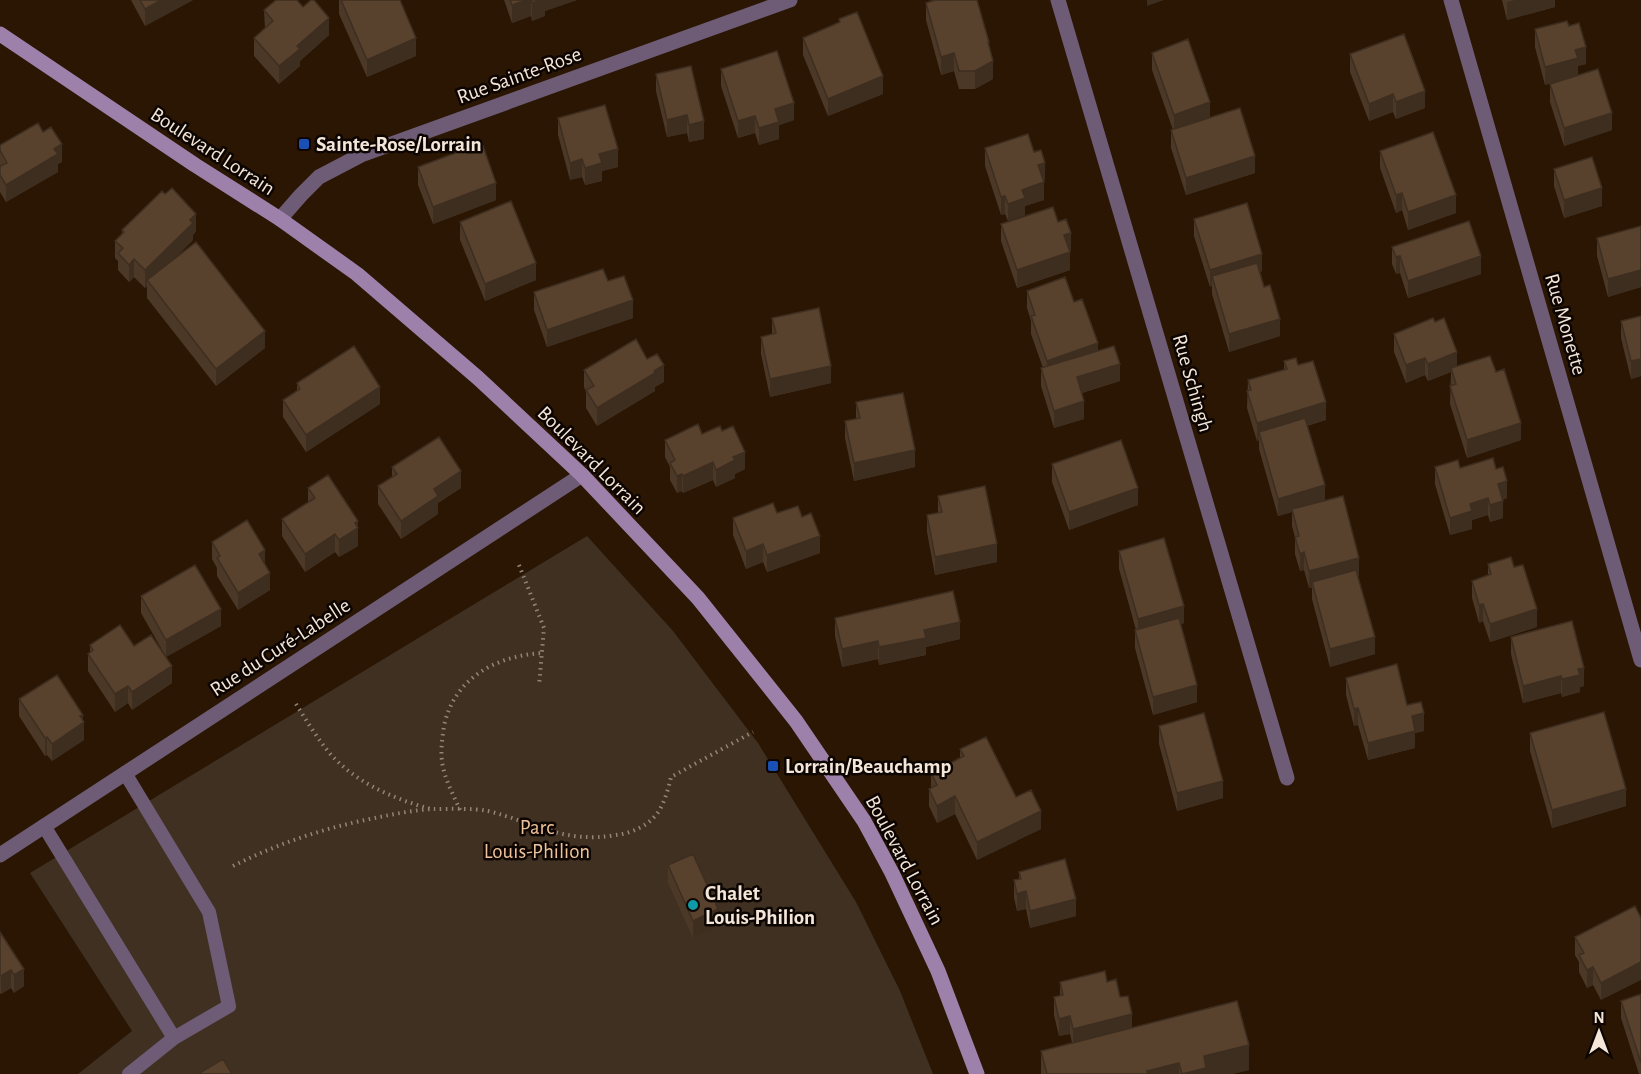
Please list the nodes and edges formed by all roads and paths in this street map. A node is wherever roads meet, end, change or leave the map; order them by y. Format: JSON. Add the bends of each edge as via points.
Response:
{"nodes":[{"id":1,"x":790,"y":0,"type":"edge"},
{"id":2,"x":1058,"y":0,"type":"edge"},
{"id":3,"x":1451,"y":0,"type":"edge"},
{"id":4,"x":0,"y":34,"type":"edge"},
{"id":5,"x":280,"y":219,"type":"junction"},
{"id":6,"x":582,"y":476,"type":"junction"},
{"id":7,"x":519,"y":565,"type":"dead end"},
{"id":8,"x":542,"y":653,"type":"junction"},
{"id":9,"x":1641,"y":660,"type":"edge"},
{"id":10,"x":540,"y":686,"type":"dead end"},
{"id":11,"x":296,"y":704,"type":"dead end"},
{"id":12,"x":753,"y":732,"type":"dead end"},
{"id":13,"x":125,"y":773,"type":"junction"},
{"id":14,"x":1287,"y":778,"type":"dead end"},
{"id":15,"x":433,"y":809,"type":"junction"},
{"id":16,"x":460,"y":810,"type":"junction"},
{"id":17,"x":44,"y":826,"type":"junction"},
{"id":18,"x":0,"y":855,"type":"edge"},
{"id":19,"x":233,"y":866,"type":"dead end"},
{"id":20,"x":174,"y":1038,"type":"junction"},
{"id":21,"x":129,"y":1074,"type":"edge"},
{"id":22,"x":977,"y":1074,"type":"edge"}],
"edges":[{"from":1,"to":5,"type":"street","name":"Rue Sainte-Rose","via":[[361,155],[320,177]]},
{"from":2,"to":14,"type":"street","name":"Rue Schingh"},
{"from":3,"to":9,"type":"street","name":"Rue Monette"},
{"from":4,"to":5,"type":"main road","name":"Boulevard Lorrain"},
{"from":5,"to":6,"type":"main road","name":"Boulevard Lorrain","via":[[357,274],[478,378]]},
{"from":6,"to":13,"type":"street","name":"Rue du Curé-Labelle"},
{"from":6,"to":22,"type":"main road","name":"Boulevard Lorrain","via":[[698,598],[830,769],[892,873],[938,971]]},
{"from":7,"to":8,"type":"path","via":[[544,628]]},
{"from":8,"to":10,"type":"path"},
{"from":8,"to":16,"type":"path","via":[[502,660],[462,686],[452,701],[441,741],[443,767]]},
{"from":11,"to":15,"type":"path","via":[[328,752],[347,769],[372,787]]},
{"from":12,"to":16,"type":"path","via":[[672,777],[656,815],[625,833],[577,838],[486,811]]},
{"from":13,"to":17,"type":"street","name":"Rue du Curé-Labelle"},
{"from":13,"to":20,"type":"lane","via":[[209,912],[229,1005]]},
{"from":15,"to":16,"type":"path"},
{"from":15,"to":19,"type":"path","via":[[310,833]]},
{"from":17,"to":18,"type":"street","name":"Rue du Curé-Labelle"},
{"from":17,"to":20,"type":"lane"},
{"from":20,"to":21,"type":"lane"}]}
